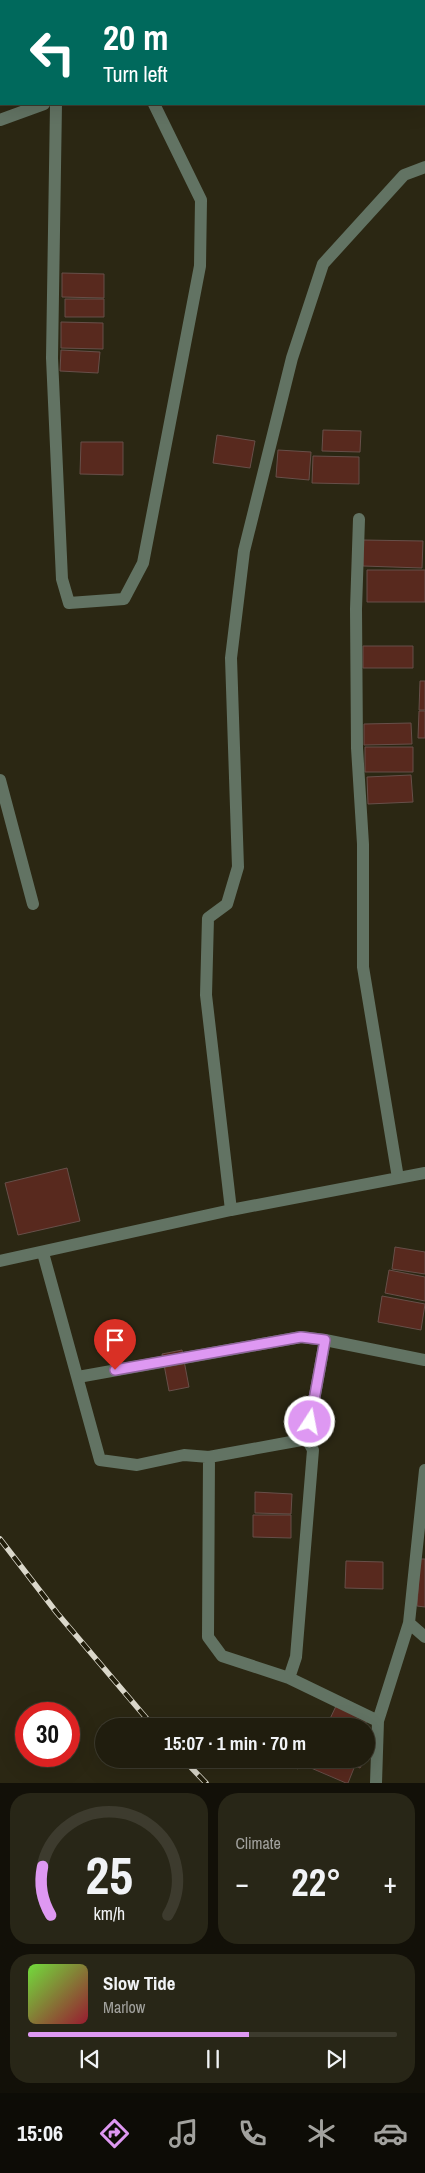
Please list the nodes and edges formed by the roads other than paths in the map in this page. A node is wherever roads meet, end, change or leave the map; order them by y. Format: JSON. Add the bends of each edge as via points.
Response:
{"nodes":[{"id":1,"x":41,"y":105,"type":"edge"},
{"id":2,"x":56,"y":105,"type":"edge"},
{"id":3,"x":154,"y":105,"type":"edge"},
{"id":4,"x":0,"y":120,"type":"edge"},
{"id":5,"x":425,"y":166,"type":"edge"},
{"id":6,"x":359,"y":519,"type":"dead end"},
{"id":7,"x":0,"y":780,"type":"edge"},
{"id":8,"x":33,"y":904,"type":"dead end"},
{"id":9,"x":425,"y":1173,"type":"edge"},
{"id":10,"x":398,"y":1178,"type":"junction"},
{"id":11,"x":231,"y":1210,"type":"junction"},
{"id":12,"x":43,"y":1253,"type":"junction"},
{"id":13,"x":0,"y":1261,"type":"edge"},
{"id":14,"x":325,"y":1340,"type":"junction"},
{"id":15,"x":425,"y":1360,"type":"edge"},
{"id":16,"x":78,"y":1377,"type":"junction"},
{"id":17,"x":306,"y":1439,"type":"junction"},
{"id":18,"x":209,"y":1457,"type":"junction"},
{"id":19,"x":425,"y":1470,"type":"edge"},
{"id":20,"x":409,"y":1623,"type":"junction"},
{"id":21,"x":425,"y":1638,"type":"edge"},
{"id":22,"x":288,"y":1678,"type":"junction"},
{"id":23,"x":378,"y":1721,"type":"junction"},
{"id":24,"x":376,"y":1783,"type":"edge"}],
"edges":[{"from":1,"to":4,"type":"street"},
{"from":2,"to":3,"type":"street","via":[[52,358],[62,580],[69,603],[124,599],[143,563],[200,266],[201,200]]},
{"from":5,"to":11,"type":"street","via":[[404,175],[323,264],[292,358],[244,552],[231,658],[238,867],[227,904],[208,918],[207,928],[206,995]]},
{"from":6,"to":10,"type":"street","via":[[356,708],[363,844],[363,967]]},
{"from":7,"to":8,"type":"street"},
{"from":9,"to":10,"type":"street"},
{"from":10,"to":11,"type":"street"},
{"from":11,"to":12,"type":"street"},
{"from":12,"to":13,"type":"street"},
{"from":12,"to":16,"type":"street"},
{"from":14,"to":15,"type":"street"},
{"from":14,"to":16,"type":"street","via":[[301,1337]]},
{"from":14,"to":17,"type":"street"},
{"from":16,"to":18,"type":"street","via":[[100,1460],[137,1466],[184,1455]]},
{"from":17,"to":18,"type":"street"},
{"from":17,"to":22,"type":"street","via":[[313,1450],[296,1657]]},
{"from":18,"to":22,"type":"street","via":[[208,1637],[222,1656]]},
{"from":19,"to":20,"type":"street"},
{"from":20,"to":21,"type":"street"},
{"from":20,"to":23,"type":"street"},
{"from":22,"to":23,"type":"street"},
{"from":23,"to":24,"type":"street"}]}
